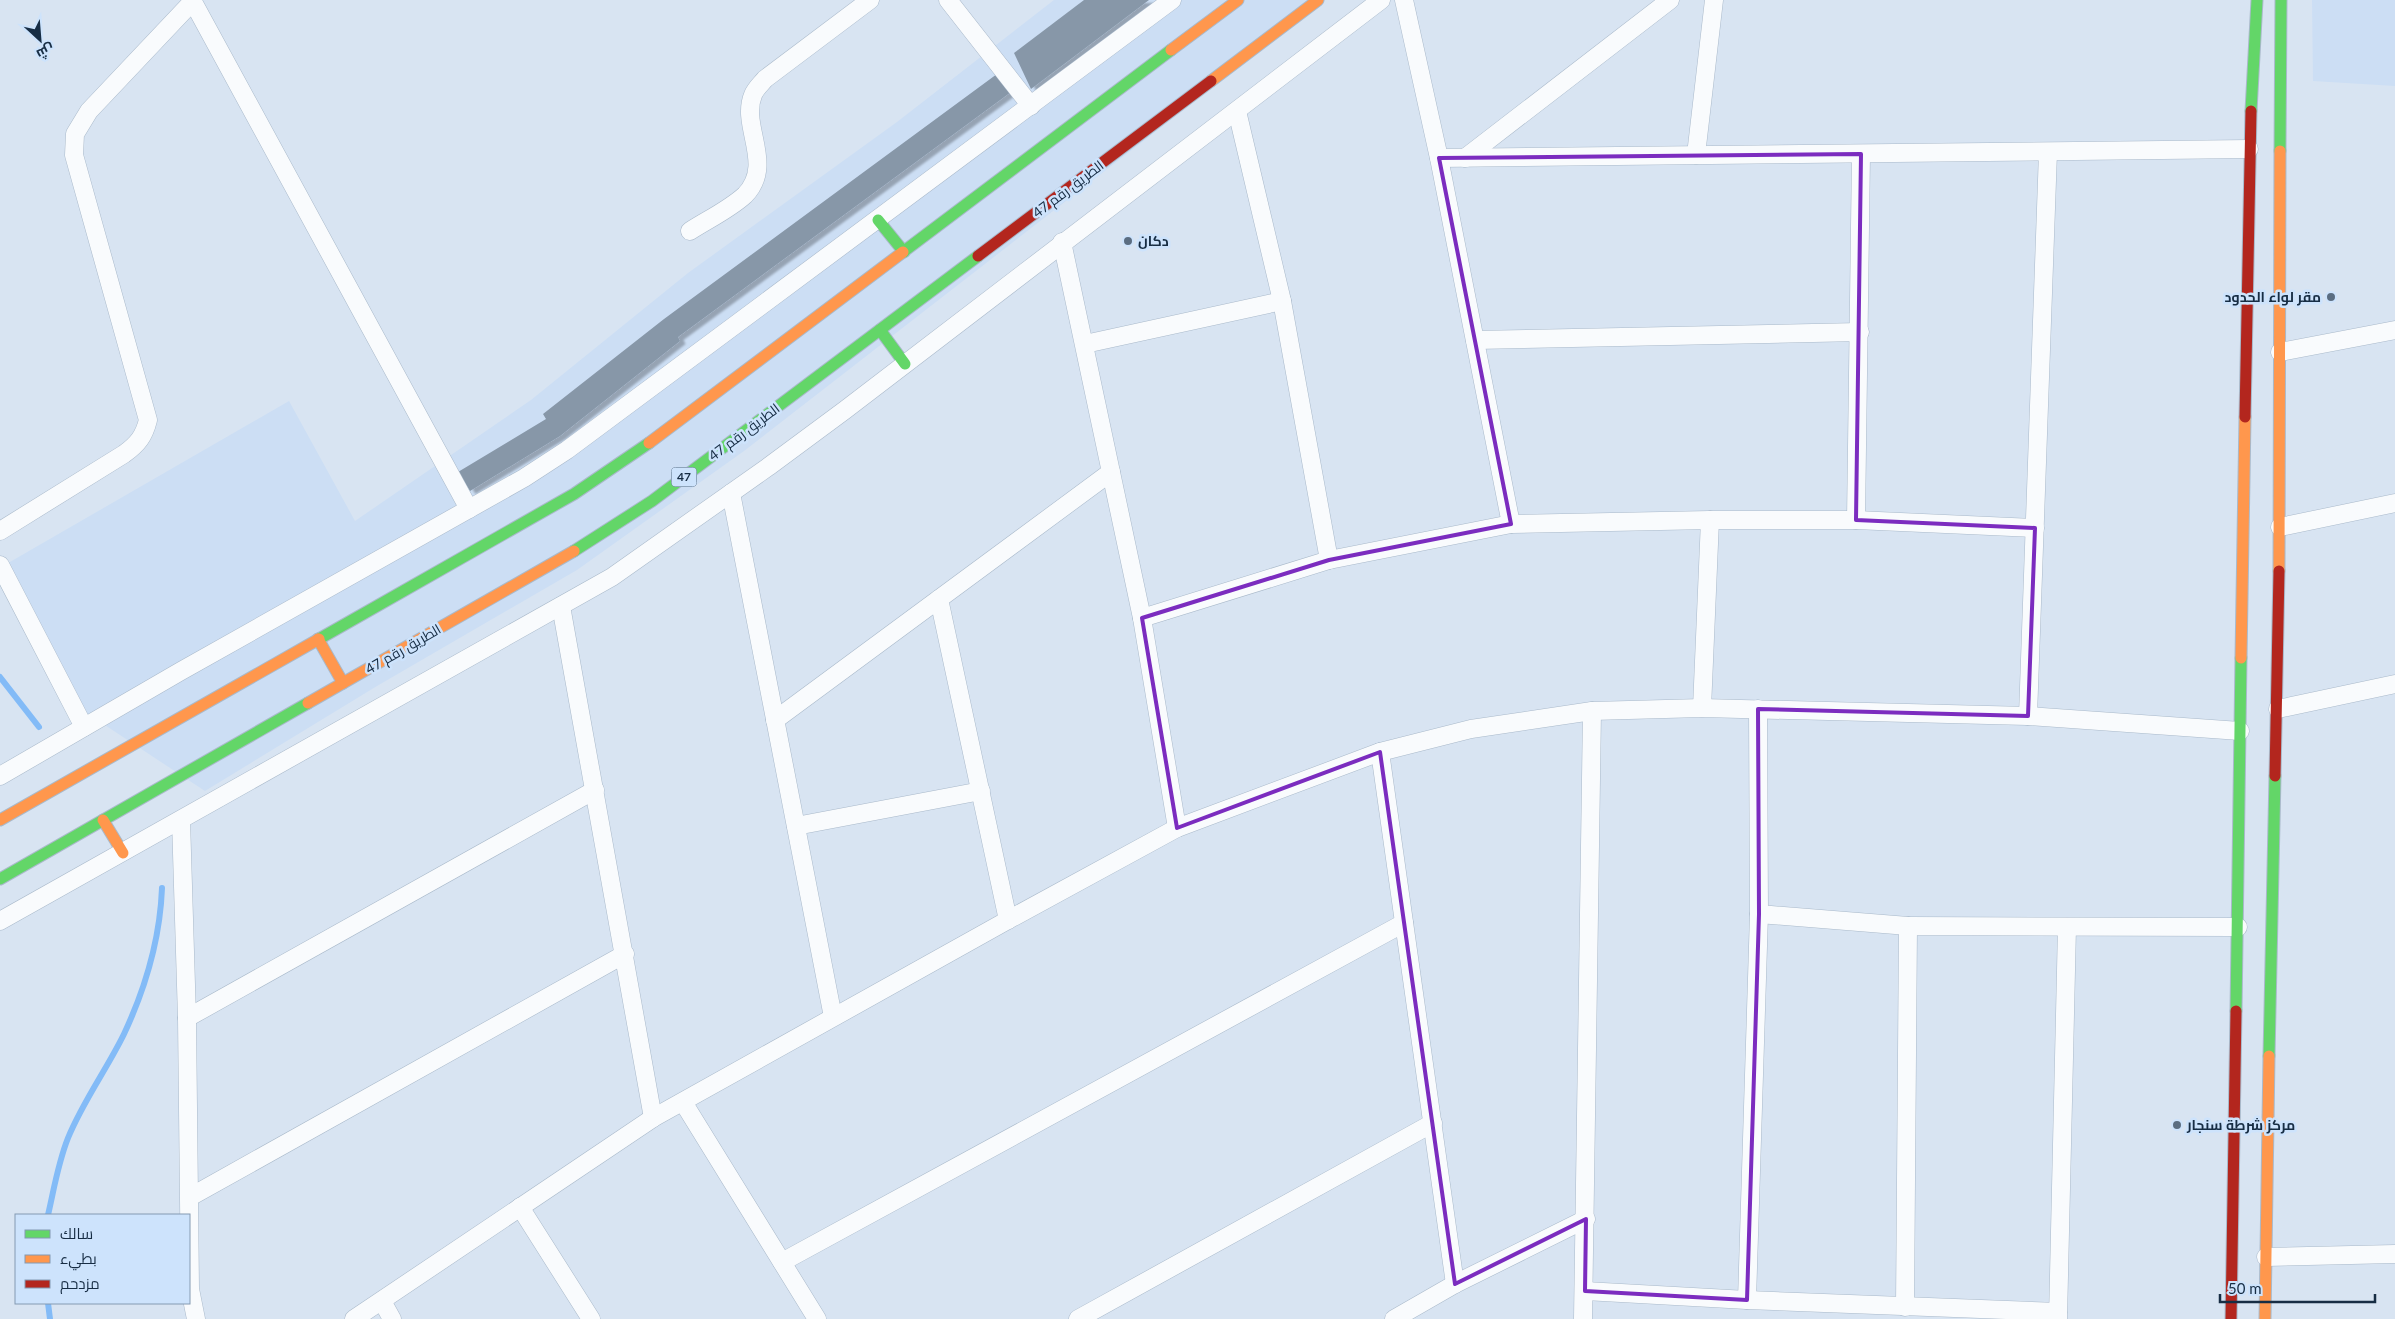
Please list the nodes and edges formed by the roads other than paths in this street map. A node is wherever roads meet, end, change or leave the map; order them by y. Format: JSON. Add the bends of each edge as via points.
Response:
{"nodes":[{"id":1,"x":870,"y":0,"type":"edge"},
{"id":2,"x":948,"y":0,"type":"edge"},
{"id":3,"x":1172,"y":0,"type":"edge"},
{"id":4,"x":1238,"y":0,"type":"edge"},
{"id":5,"x":1318,"y":0,"type":"edge"},
{"id":6,"x":1381,"y":0,"type":"edge"},
{"id":7,"x":1404,"y":0,"type":"edge"},
{"id":8,"x":1670,"y":0,"type":"edge"},
{"id":9,"x":1714,"y":0,"type":"edge"},
{"id":10,"x":2257,"y":0,"type":"edge"},
{"id":11,"x":2281,"y":0,"type":"edge"},
{"id":12,"x":192,"y":1,"type":"edge"},
{"id":13,"x":1031,"y":106,"type":"junction"},
{"id":14,"x":1237,"y":111,"type":"junction"},
{"id":15,"x":2249,"y":149,"type":"junction"},
{"id":16,"x":2048,"y":152,"type":"junction"},
{"id":17,"x":1861,"y":154,"type":"junction"},
{"id":18,"x":1696,"y":155,"type":"junction"},
{"id":19,"x":1438,"y":158,"type":"junction"},
{"id":20,"x":1465,"y":158,"type":"junction"},
{"id":21,"x":878,"y":220,"type":"junction"},
{"id":22,"x":690,"y":231,"type":"dead end"},
{"id":23,"x":1062,"y":242,"type":"junction"},
{"id":24,"x":904,"y":252,"type":"junction"},
{"id":25,"x":1282,"y":301,"type":"junction"},
{"id":26,"x":880,"y":330,"type":"junction"},
{"id":27,"x":2395,"y":330,"type":"edge"},
{"id":28,"x":1860,"y":332,"type":"junction"},
{"id":29,"x":1475,"y":340,"type":"junction"},
{"id":30,"x":1085,"y":344,"type":"junction"},
{"id":31,"x":2280,"y":352,"type":"junction"},
{"id":32,"x":905,"y":364,"type":"junction"},
{"id":33,"x":1111,"y":472,"type":"junction"},
{"id":34,"x":731,"y":494,"type":"junction"},
{"id":35,"x":2395,"y":503,"type":"edge"},
{"id":36,"x":469,"y":509,"type":"junction"},
{"id":37,"x":1710,"y":520,"type":"junction"},
{"id":38,"x":1856,"y":520,"type":"junction"},
{"id":39,"x":1510,"y":524,"type":"junction"},
{"id":40,"x":2280,"y":527,"type":"junction"},
{"id":41,"x":2035,"y":528,"type":"junction"},
{"id":42,"x":0,"y":532,"type":"edge"},
{"id":43,"x":1329,"y":560,"type":"junction"},
{"id":44,"x":0,"y":565,"type":"edge"},
{"id":45,"x":939,"y":599,"type":"junction"},
{"id":46,"x":561,"y":606,"type":"junction"},
{"id":47,"x":1142,"y":618,"type":"junction"},
{"id":48,"x":318,"y":639,"type":"junction"},
{"id":49,"x":343,"y":683,"type":"junction"},
{"id":50,"x":2395,"y":684,"type":"edge"},
{"id":51,"x":1702,"y":708,"type":"junction"},
{"id":52,"x":1758,"y":709,"type":"junction"},
{"id":53,"x":2278,"y":709,"type":"junction"},
{"id":54,"x":1592,"y":711,"type":"junction"},
{"id":55,"x":2028,"y":716,"type":"junction"},
{"id":56,"x":775,"y":720,"type":"junction"},
{"id":57,"x":84,"y":727,"type":"junction"},
{"id":58,"x":2240,"y":731,"type":"junction"},
{"id":59,"x":1380,"y":752,"type":"junction"},
{"id":60,"x":0,"y":776,"type":"edge"},
{"id":61,"x":595,"y":790,"type":"junction"},
{"id":62,"x":981,"y":791,"type":"junction"},
{"id":63,"x":0,"y":820,"type":"edge"},
{"id":64,"x":103,"y":820,"type":"junction"},
{"id":65,"x":181,"y":820,"type":"junction"},
{"id":66,"x":796,"y":826,"type":"junction"},
{"id":67,"x":1177,"y":828,"type":"junction"},
{"id":68,"x":123,"y":853,"type":"junction"},
{"id":69,"x":0,"y":879,"type":"edge"},
{"id":70,"x":1759,"y":914,"type":"junction"},
{"id":71,"x":1008,"y":920,"type":"junction"},
{"id":72,"x":0,"y":921,"type":"edge"},
{"id":73,"x":1404,"y":923,"type":"junction"},
{"id":74,"x":1908,"y":926,"type":"junction"},
{"id":75,"x":2067,"y":927,"type":"junction"},
{"id":76,"x":2238,"y":927,"type":"junction"},
{"id":77,"x":626,"y":954,"type":"junction"},
{"id":78,"x":833,"y":1017,"type":"junction"},
{"id":79,"x":187,"y":1018,"type":"junction"},
{"id":80,"x":683,"y":1102,"type":"junction"},
{"id":81,"x":654,"y":1118,"type":"junction"},
{"id":82,"x":1433,"y":1123,"type":"junction"},
{"id":83,"x":190,"y":1197,"type":"junction"},
{"id":84,"x":520,"y":1207,"type":"junction"},
{"id":85,"x":1586,"y":1219,"type":"junction"},
{"id":86,"x":2395,"y":1254,"type":"edge"},
{"id":87,"x":2266,"y":1257,"type":"junction"},
{"id":88,"x":782,"y":1262,"type":"junction"},
{"id":89,"x":1455,"y":1284,"type":"junction"},
{"id":90,"x":1585,"y":1291,"type":"junction"},
{"id":91,"x":1747,"y":1300,"type":"junction"},
{"id":92,"x":382,"y":1301,"type":"junction"},
{"id":93,"x":1905,"y":1307,"type":"junction"},
{"id":94,"x":2058,"y":1315,"type":"edge"},
{"id":95,"x":196,"y":1319,"type":"edge"},
{"id":96,"x":354,"y":1319,"type":"edge"},
{"id":97,"x":392,"y":1319,"type":"edge"},
{"id":98,"x":591,"y":1319,"type":"edge"},
{"id":99,"x":817,"y":1319,"type":"edge"},
{"id":100,"x":1078,"y":1319,"type":"edge"},
{"id":101,"x":1394,"y":1319,"type":"edge"},
{"id":102,"x":1583,"y":1319,"type":"edge"},
{"id":103,"x":2231,"y":1319,"type":"edge"},
{"id":104,"x":2265,"y":1319,"type":"edge"}],
"edges":[{"from":1,"to":22,"type":"street","via":[[765,79],[753,95],[750,116],[758,154],[756,176],[745,194]]},
{"from":2,"to":13,"type":"street"},
{"from":3,"to":13,"type":"street"},
{"from":4,"to":24,"type":"main road"},
{"from":5,"to":26,"type":"main road","name":"الطريق رقم 47","number":"47"},
{"from":6,"to":14,"type":"street"},
{"from":7,"to":19,"type":"street"},
{"from":8,"to":20,"type":"street"},
{"from":9,"to":18,"type":"street"},
{"from":10,"to":15,"type":"main road"},
{"from":11,"to":31,"type":"main road"},
{"from":12,"to":36,"type":"street"},
{"from":12,"to":42,"type":"street","via":[[90,111],[75,134],[74,155],[148,420],[144,435],[124,454]]},
{"from":13,"to":21,"type":"street"},
{"from":14,"to":23,"type":"street"},
{"from":14,"to":25,"type":"street"},
{"from":15,"to":16,"type":"street"},
{"from":15,"to":58,"type":"main road"},
{"from":16,"to":17,"type":"street"},
{"from":16,"to":41,"type":"street"},
{"from":17,"to":18,"type":"street"},
{"from":17,"to":28,"type":"street"},
{"from":18,"to":20,"type":"street"},
{"from":19,"to":20,"type":"street"},
{"from":19,"to":29,"type":"street"},
{"from":21,"to":24,"type":"main road"},
{"from":21,"to":36,"type":"street","via":[[567,450]]},
{"from":23,"to":30,"type":"street"},
{"from":23,"to":32,"type":"street"},
{"from":24,"to":48,"type":"main road","via":[[624,461],[574,494]]},
{"from":25,"to":30,"type":"street"},
{"from":25,"to":43,"type":"street"},
{"from":26,"to":32,"type":"main road"},
{"from":26,"to":49,"type":"main road","name":"الطريق رقم 47","number":"47","via":[[652,501],[598,537]]},
{"from":27,"to":31,"type":"street"},
{"from":28,"to":29,"type":"street"},
{"from":28,"to":38,"type":"street"},
{"from":29,"to":39,"type":"street"},
{"from":30,"to":33,"type":"street"},
{"from":31,"to":40,"type":"main road"},
{"from":32,"to":34,"type":"street"},
{"from":33,"to":45,"type":"street"},
{"from":33,"to":47,"type":"street"},
{"from":34,"to":46,"type":"street","via":[[612,577]]},
{"from":34,"to":56,"type":"street"},
{"from":35,"to":40,"type":"street"},
{"from":36,"to":57,"type":"street"},
{"from":37,"to":38,"type":"street"},
{"from":37,"to":39,"type":"street"},
{"from":37,"to":51,"type":"street"},
{"from":38,"to":41,"type":"street"},
{"from":39,"to":43,"type":"street"},
{"from":40,"to":53,"type":"main road"},
{"from":41,"to":55,"type":"street"},
{"from":43,"to":47,"type":"street"},
{"from":44,"to":57,"type":"street"},
{"from":45,"to":56,"type":"street"},
{"from":45,"to":62,"type":"street"},
{"from":46,"to":61,"type":"street"},
{"from":46,"to":65,"type":"street"},
{"from":47,"to":67,"type":"street"},
{"from":48,"to":49,"type":"main road"},
{"from":48,"to":63,"type":"main road"},
{"from":49,"to":64,"type":"main road","name":"الطريق رقم 47","number":"47"},
{"from":50,"to":53,"type":"street"},
{"from":51,"to":52,"type":"street"},
{"from":51,"to":54,"type":"street"},
{"from":52,"to":55,"type":"street"},
{"from":52,"to":70,"type":"street"},
{"from":53,"to":87,"type":"main road","via":[[2273,820]]},
{"from":54,"to":59,"type":"street","via":[[1471,729]]},
{"from":54,"to":85,"type":"street"},
{"from":55,"to":58,"type":"street"},
{"from":56,"to":66,"type":"street"},
{"from":57,"to":60,"type":"street"},
{"from":58,"to":76,"type":"main road"},
{"from":59,"to":67,"type":"street"},
{"from":59,"to":73,"type":"street"},
{"from":61,"to":77,"type":"street"},
{"from":61,"to":79,"type":"street"},
{"from":62,"to":66,"type":"street"},
{"from":62,"to":71,"type":"street"},
{"from":64,"to":68,"type":"main road"},
{"from":64,"to":69,"type":"main road","name":"الطريق رقم 47","number":"47"},
{"from":65,"to":68,"type":"street"},
{"from":65,"to":79,"type":"street"},
{"from":66,"to":78,"type":"street"},
{"from":67,"to":71,"type":"street"},
{"from":68,"to":72,"type":"street"},
{"from":70,"to":74,"type":"street"},
{"from":70,"to":91,"type":"street"},
{"from":71,"to":78,"type":"street"},
{"from":73,"to":82,"type":"street"},
{"from":73,"to":88,"type":"street"},
{"from":74,"to":75,"type":"street"},
{"from":74,"to":93,"type":"street"},
{"from":75,"to":76,"type":"street"},
{"from":75,"to":94,"type":"street"},
{"from":76,"to":103,"type":"main road"},
{"from":77,"to":81,"type":"street"},
{"from":77,"to":83,"type":"street"},
{"from":78,"to":80,"type":"street"},
{"from":79,"to":83,"type":"street"},
{"from":80,"to":81,"type":"street"},
{"from":80,"to":88,"type":"street"},
{"from":81,"to":84,"type":"street"},
{"from":82,"to":89,"type":"street"},
{"from":82,"to":100,"type":"street"},
{"from":83,"to":95,"type":"street","via":[[190,1289]]},
{"from":84,"to":92,"type":"street"},
{"from":84,"to":98,"type":"street"},
{"from":85,"to":89,"type":"street"},
{"from":85,"to":90,"type":"street"},
{"from":86,"to":87,"type":"street"},
{"from":87,"to":104,"type":"main road"},
{"from":88,"to":99,"type":"street"},
{"from":89,"to":101,"type":"street"},
{"from":90,"to":91,"type":"street"},
{"from":90,"to":102,"type":"street"},
{"from":91,"to":93,"type":"street"},
{"from":92,"to":96,"type":"street"},
{"from":92,"to":97,"type":"street"},
{"from":93,"to":94,"type":"street"}]}
